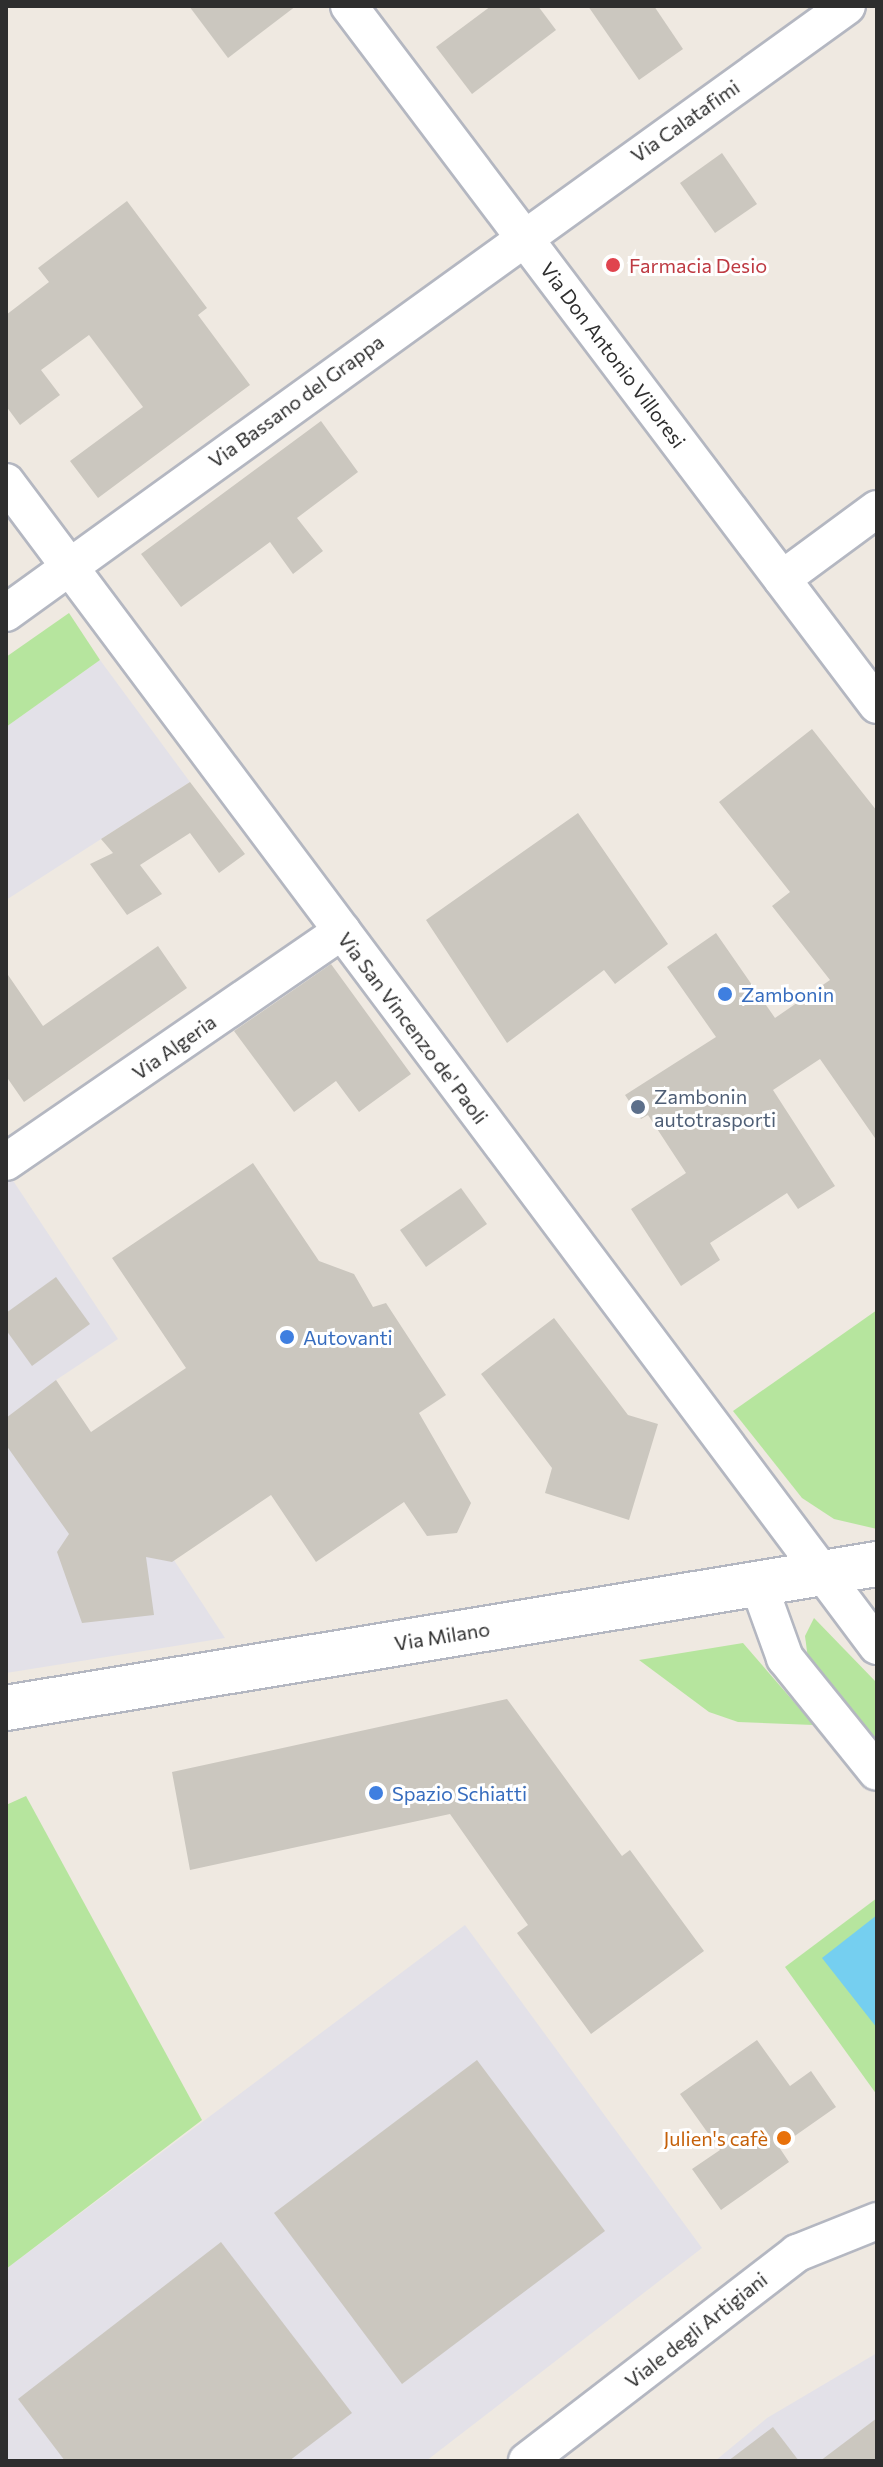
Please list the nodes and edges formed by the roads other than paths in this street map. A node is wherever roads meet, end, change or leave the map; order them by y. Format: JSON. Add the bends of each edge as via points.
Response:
{"nodes":[{"id":1,"x":349,"y":6,"type":"edge"},
{"id":2,"x":847,"y":6,"type":"edge"},
{"id":3,"x":523,"y":237,"type":"junction"},
{"id":4,"x":6,"y":482,"type":"edge"},
{"id":5,"x":877,"y":509,"type":"edge"},
{"id":6,"x":70,"y":566,"type":"junction"},
{"id":7,"x":782,"y":579,"type":"junction"},
{"id":8,"x":6,"y":613,"type":"edge"},
{"id":9,"x":877,"y":705,"type":"edge"},
{"id":10,"x":342,"y":931,"type":"junction"},
{"id":11,"x":6,"y":1162,"type":"edge"},
{"id":12,"x":877,"y":1564,"type":"edge"},
{"id":13,"x":821,"y":1574,"type":"junction"},
{"id":14,"x":758,"y":1583,"type":"junction"},
{"id":15,"x":877,"y":1646,"type":"edge"},
{"id":16,"x":6,"y":1708,"type":"edge"},
{"id":17,"x":877,"y":1772,"type":"edge"},
{"id":18,"x":877,"y":2221,"type":"edge"},
{"id":19,"x":527,"y":2461,"type":"edge"}],
"edges":[{"from":1,"to":3,"type":"street","name":"Via Don Antonio Villoresi"},
{"from":2,"to":3,"type":"street","name":"Via Calatafimi"},
{"from":3,"to":6,"type":"street","name":"Via Bassano del Grappa"},
{"from":3,"to":7,"type":"street","name":"Via Don Antonio Villoresi"},
{"from":4,"to":6,"type":"street","name":"Via San Vincenzo de' Paoli"},
{"from":5,"to":7,"type":"street"},
{"from":6,"to":8,"type":"street","name":"Via Bassano del Grappa"},
{"from":6,"to":10,"type":"street","name":"Via San Vincenzo de' Paoli"},
{"from":7,"to":9,"type":"street","name":"Via Don Antonio Villoresi"},
{"from":10,"to":11,"type":"street","name":"Via Algeria"},
{"from":10,"to":13,"type":"street","name":"Via San Vincenzo de' Paoli"},
{"from":12,"to":13,"type":"main road","name":"Via Milano"},
{"from":13,"to":14,"type":"main road","name":"Via Milano"},
{"from":13,"to":15,"type":"street","name":"Via San Vincenzo de' Paoli"},
{"from":14,"to":16,"type":"main road","name":"Via Milano"},
{"from":14,"to":17,"type":"street","via":[[785,1658]]},
{"from":18,"to":19,"type":"street","name":"Viale degli Artigiani","via":[[797,2253]]}]}
